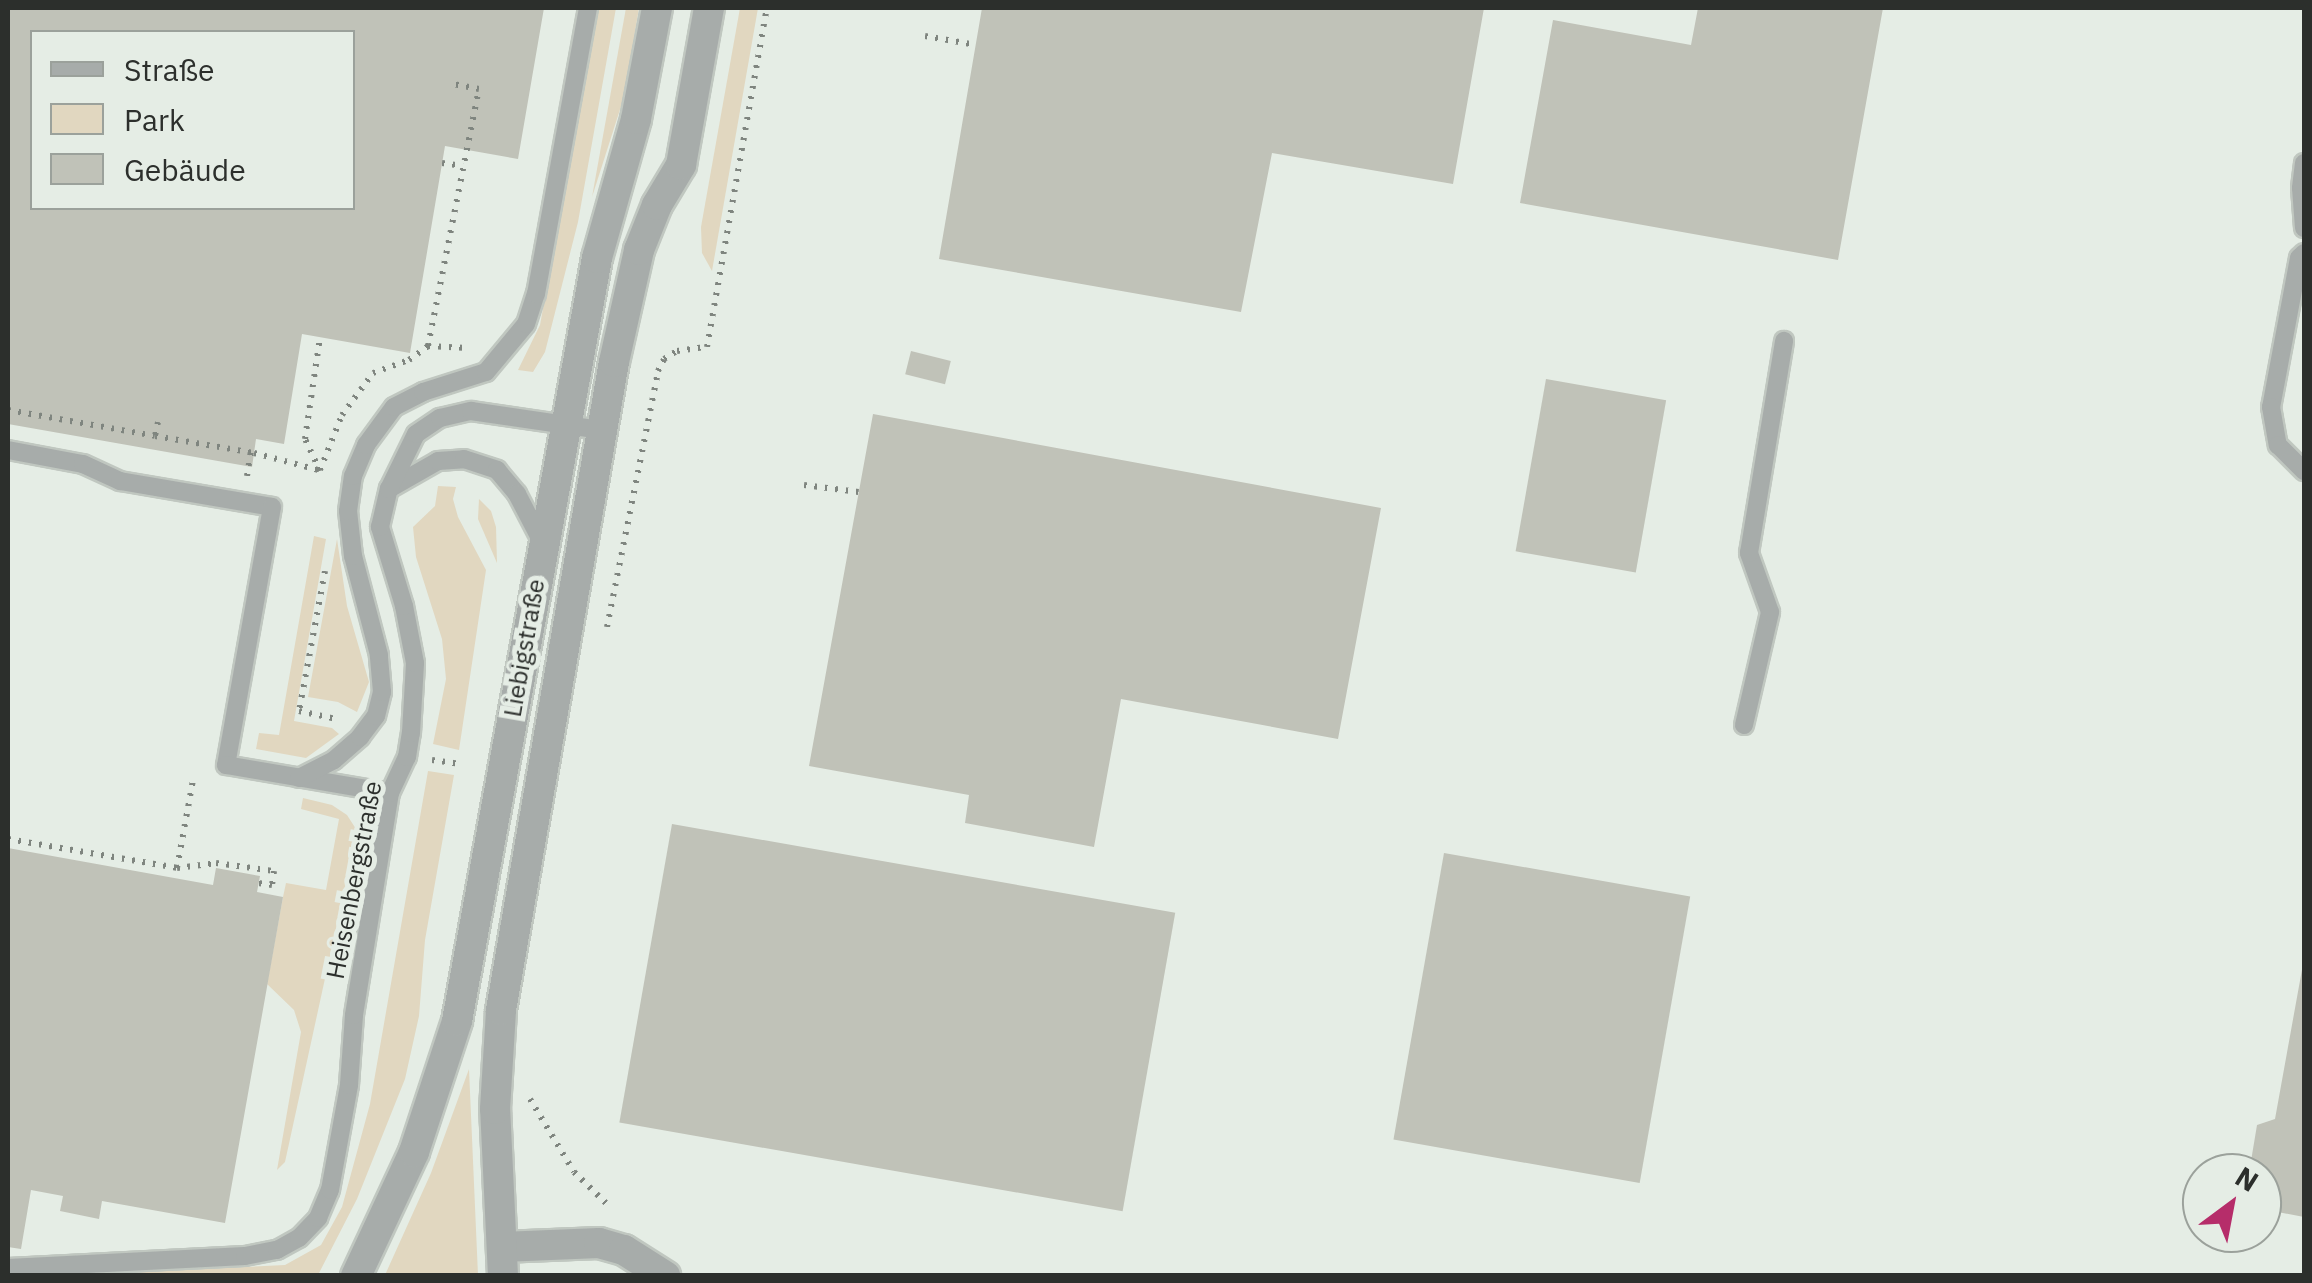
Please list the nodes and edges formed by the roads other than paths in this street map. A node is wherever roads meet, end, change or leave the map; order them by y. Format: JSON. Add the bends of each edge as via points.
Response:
{"nodes":[{"id":1,"x":588,"y":8,"type":"edge"},
{"id":2,"x":656,"y":8,"type":"edge"},
{"id":3,"x":709,"y":8,"type":"edge"},
{"id":4,"x":2304,"y":164,"type":"edge"},
{"id":5,"x":2304,"y":228,"type":"edge"},
{"id":6,"x":2304,"y":253,"type":"edge"},
{"id":7,"x":1784,"y":341,"type":"dead end"},
{"id":8,"x":565,"y":423,"type":"junction"},
{"id":9,"x":602,"y":430,"type":"junction"},
{"id":10,"x":8,"y":450,"type":"edge"},
{"id":11,"x":2304,"y":471,"type":"edge"},
{"id":12,"x":389,"y":488,"type":"junction"},
{"id":13,"x":543,"y":545,"type":"junction"},
{"id":14,"x":1744,"y":726,"type":"dead end"},
{"id":15,"x":300,"y":778,"type":"junction"},
{"id":16,"x":390,"y":793,"type":"junction"},
{"id":17,"x":502,"y":1261,"type":"edge"},
{"id":18,"x":8,"y":1268,"type":"edge"},
{"id":19,"x":656,"y":1269,"type":"edge"},
{"id":20,"x":356,"y":1276,"type":"edge"}],
"edges":[{"from":1,"to":15,"type":"lane","via":[[526,324],[486,372],[394,407],[353,476],[353,556],[382,692],[376,716],[360,736]]},
{"from":2,"to":8,"type":"street","name":"Liebigstraße"},
{"from":3,"to":9,"type":"street","name":"Liebigstraße","via":[[681,165],[639,250]]},
{"from":4,"to":5,"type":"lane"},
{"from":6,"to":11,"type":"lane","via":[[2271,407],[2278,445]]},
{"from":7,"to":14,"type":"lane","via":[[1749,553],[1770,612]]},
{"from":8,"to":9,"type":"lane","name":"Heisenbergstraße"},
{"from":8,"to":12,"type":"lane","name":"Heisenbergstraße","via":[[471,411],[440,418],[416,434]]},
{"from":8,"to":13,"type":"street","name":"Liebigstraße"},
{"from":9,"to":17,"type":"street","name":"Liebigstraße","via":[[501,1010],[496,1108]]},
{"from":10,"to":15,"type":"lane","via":[[84,464],[120,481],[272,507],[226,765]]},
{"from":12,"to":13,"type":"lane","via":[[438,460],[464,459],[496,470],[517,494]]},
{"from":12,"to":16,"type":"lane","name":"Heisenbergstraße","via":[[380,527],[416,662],[406,757]]},
{"from":13,"to":20,"type":"street","name":"Liebigstraße","via":[[456,1021],[414,1152]]},
{"from":15,"to":16,"type":"lane"},
{"from":16,"to":18,"type":"lane","name":"Heisenbergstraße","via":[[349,1085],[330,1190],[318,1218],[277,1250],[245,1256]]},
{"from":17,"to":19,"type":"street","via":[[599,1243]]}]}
